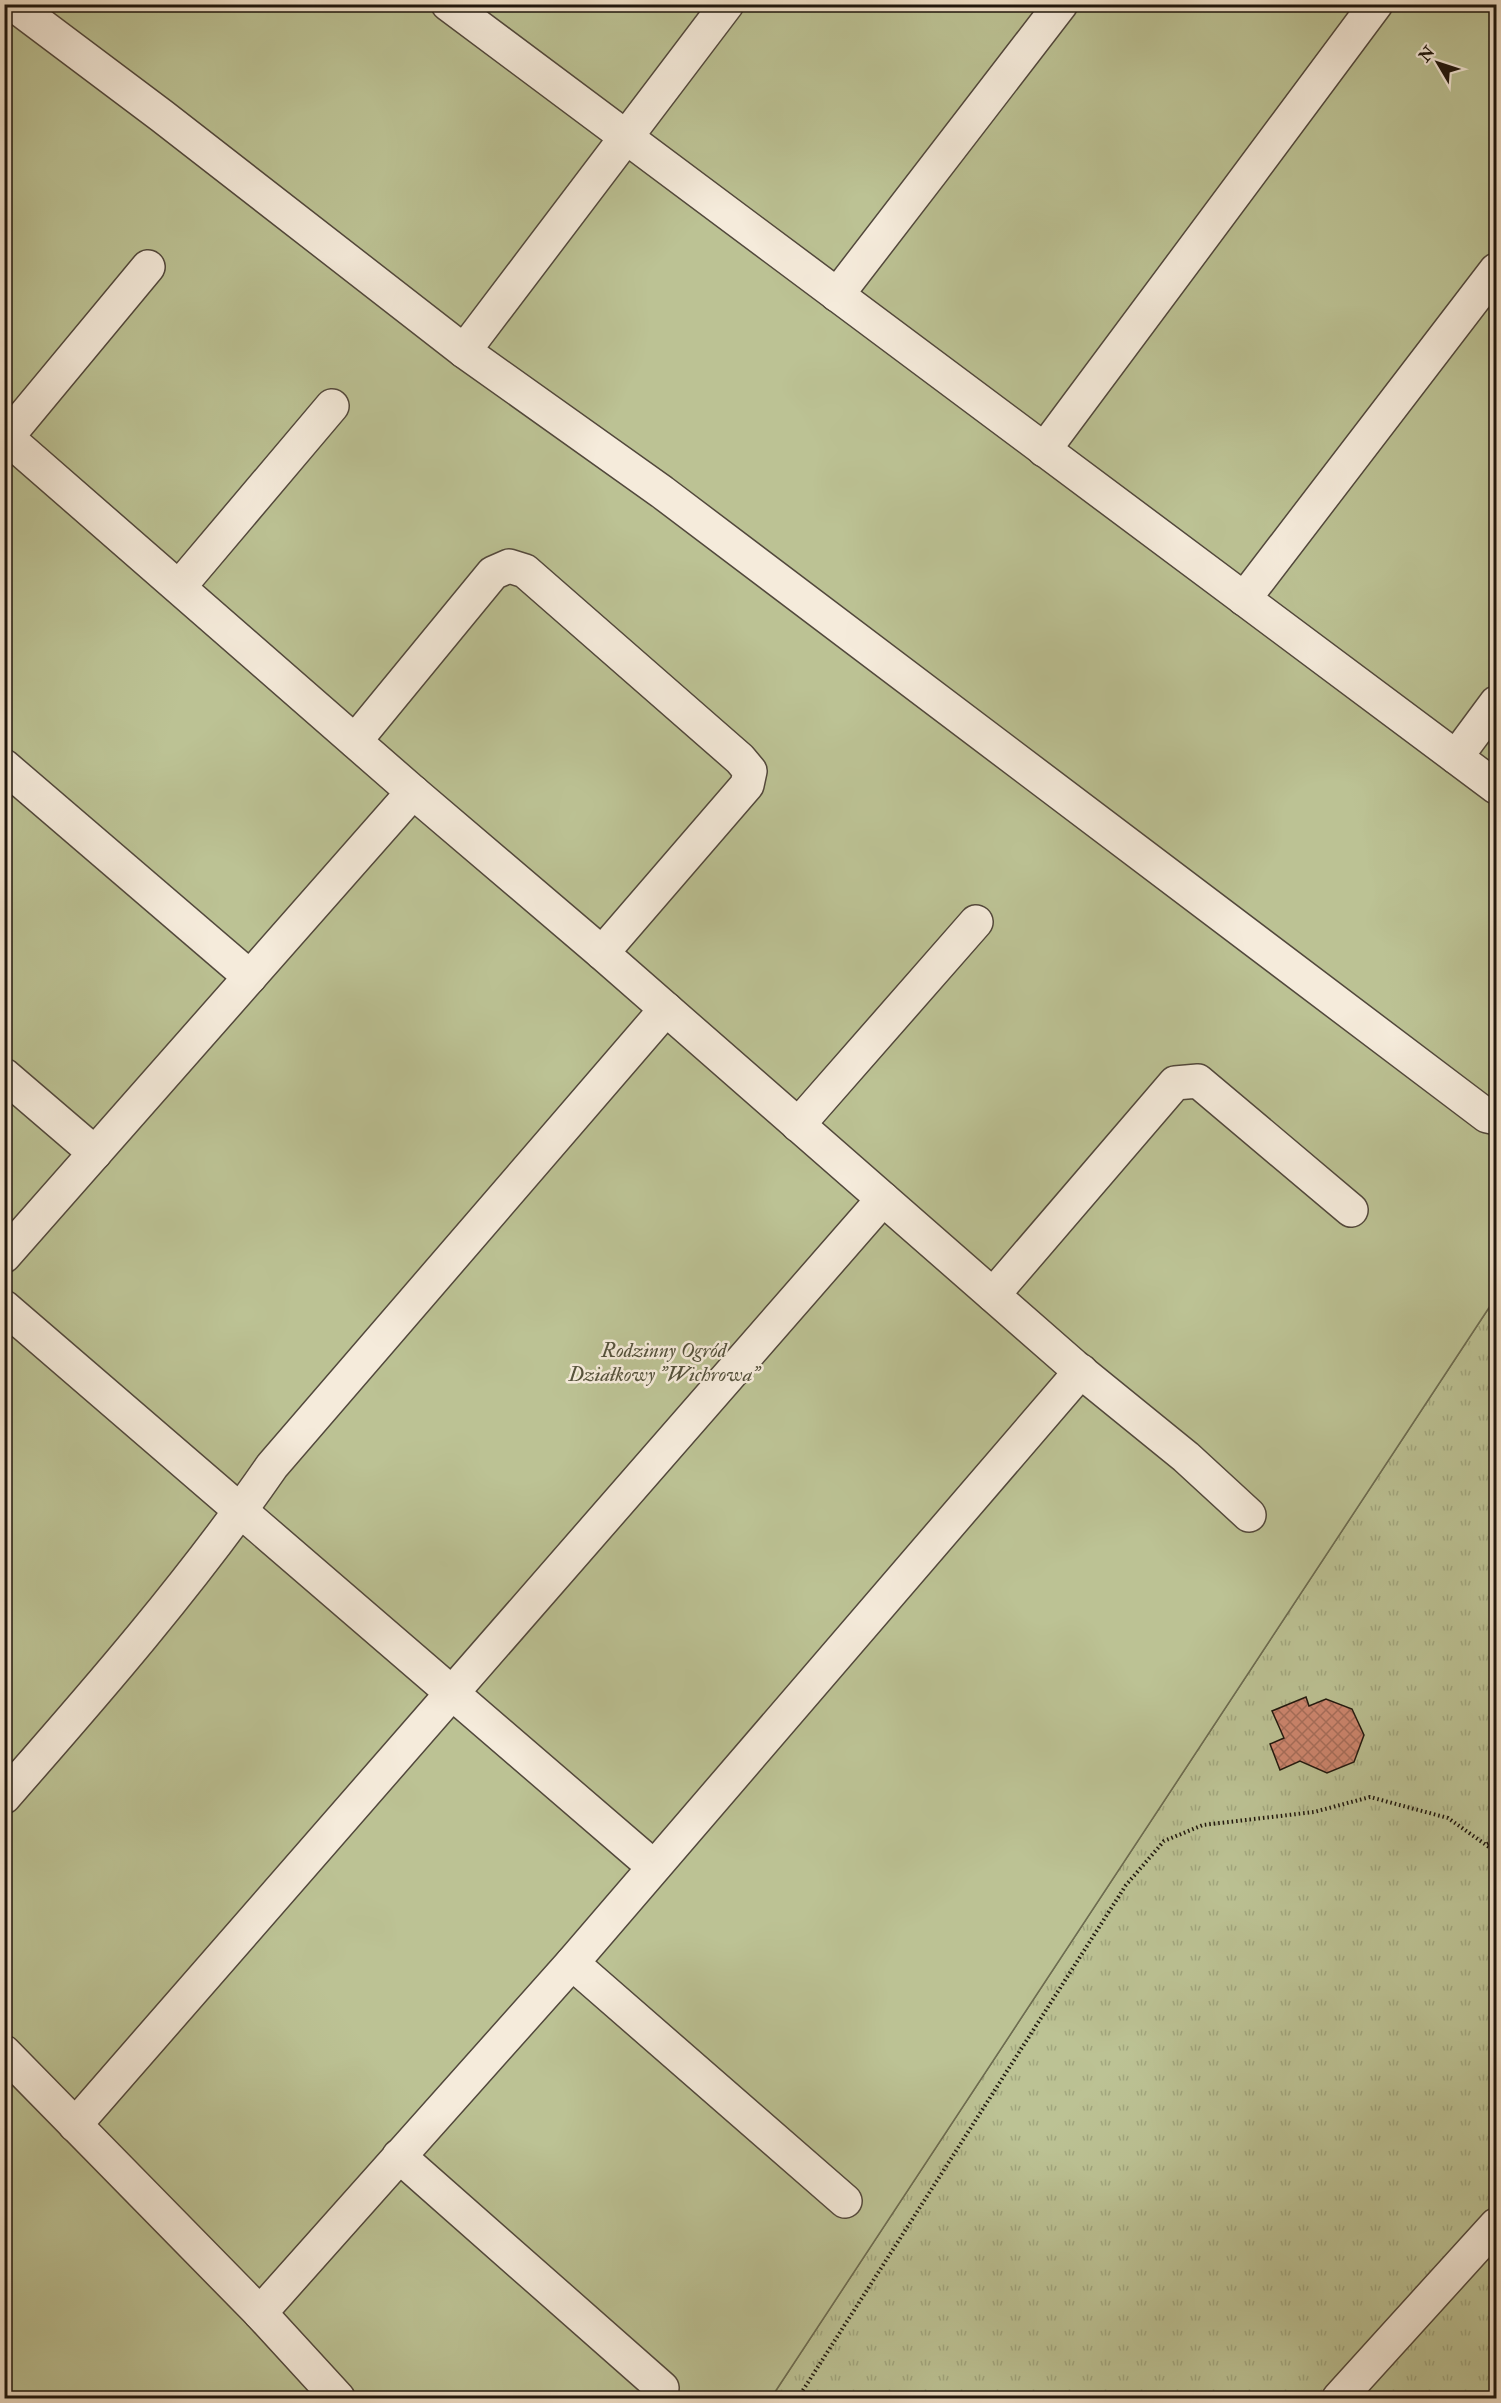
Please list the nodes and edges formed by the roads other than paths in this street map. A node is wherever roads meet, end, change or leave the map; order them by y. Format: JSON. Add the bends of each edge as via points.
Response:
{"nodes":[{"id":1,"x":13,"y":4,"type":"edge"},
{"id":2,"x":448,"y":4,"type":"edge"},
{"id":3,"x":727,"y":4,"type":"edge"},
{"id":4,"x":1061,"y":4,"type":"edge"},
{"id":5,"x":1376,"y":4,"type":"edge"},
{"id":6,"x":626,"y":138,"type":"junction"},
{"id":7,"x":148,"y":267,"type":"dead end"},
{"id":8,"x":1497,"y":270,"type":"edge"},
{"id":9,"x":837,"y":295,"type":"junction"},
{"id":10,"x":464,"y":351,"type":"junction"},
{"id":11,"x":332,"y":406,"type":"dead end"},
{"id":12,"x":6,"y":436,"type":"edge"},
{"id":13,"x":1044,"y":450,"type":"junction"},
{"id":14,"x":179,"y":587,"type":"junction"},
{"id":15,"x":1244,"y":599,"type":"junction"},
{"id":16,"x":1497,"y":703,"type":"edge"},
{"id":17,"x":354,"y":741,"type":"junction"},
{"id":18,"x":1456,"y":757,"type":"junction"},
{"id":19,"x":4,"y":766,"type":"edge"},
{"id":20,"x":1497,"y":787,"type":"edge"},
{"id":21,"x":413,"y":792,"type":"junction"},
{"id":22,"x":976,"y":922,"type":"dead end"},
{"id":23,"x":603,"y":953,"type":"junction"},
{"id":24,"x":250,"y":977,"type":"junction"},
{"id":25,"x":666,"y":1009,"type":"junction"},
{"id":26,"x":4,"y":1075,"type":"edge"},
{"id":27,"x":1497,"y":1119,"type":"edge"},
{"id":28,"x":798,"y":1125,"type":"junction"},
{"id":29,"x":95,"y":1154,"type":"junction"},
{"id":30,"x":883,"y":1199,"type":"junction"},
{"id":31,"x":1351,"y":1210,"type":"dead end"},
{"id":32,"x":4,"y":1256,"type":"edge"},
{"id":33,"x":993,"y":1295,"type":"junction"},
{"id":34,"x":4,"y":1307,"type":"edge"},
{"id":35,"x":1081,"y":1371,"type":"junction"},
{"id":36,"x":240,"y":1512,"type":"junction"},
{"id":37,"x":1249,"y":1515,"type":"dead end"},
{"id":38,"x":452,"y":1695,"type":"junction"},
{"id":39,"x":4,"y":1797,"type":"edge"},
{"id":40,"x":654,"y":1867,"type":"junction"},
{"id":41,"x":572,"y":1963,"type":"junction"},
{"id":42,"x":4,"y":2052,"type":"edge"},
{"id":43,"x":75,"y":2125,"type":"junction"},
{"id":44,"x":399,"y":2156,"type":"junction"},
{"id":45,"x":845,"y":2201,"type":"dead end"},
{"id":46,"x":1497,"y":2225,"type":"edge"},
{"id":47,"x":260,"y":2313,"type":"junction"},
{"id":48,"x":662,"y":2388,"type":"dead end"},
{"id":49,"x":338,"y":2398,"type":"edge"},
{"id":50,"x":1339,"y":2398,"type":"edge"}],
"edges":[{"from":1,"to":10,"type":"lane"},
{"from":2,"to":6,"type":"lane"},
{"from":3,"to":6,"type":"lane"},
{"from":4,"to":9,"type":"lane"},
{"from":5,"to":13,"type":"lane"},
{"from":6,"to":9,"type":"lane"},
{"from":6,"to":10,"type":"lane"},
{"from":7,"to":12,"type":"lane"},
{"from":8,"to":15,"type":"lane"},
{"from":9,"to":13,"type":"lane"},
{"from":10,"to":27,"type":"lane","via":[[662,492],[1487,1116]]},
{"from":11,"to":14,"type":"lane"},
{"from":12,"to":14,"type":"lane"},
{"from":13,"to":15,"type":"lane"},
{"from":14,"to":17,"type":"lane"},
{"from":15,"to":18,"type":"lane"},
{"from":16,"to":18,"type":"lane"},
{"from":17,"to":21,"type":"lane"},
{"from":17,"to":23,"type":"lane","via":[[493,573],[509,566],[525,571],[750,771],[747,785]]},
{"from":18,"to":20,"type":"lane"},
{"from":19,"to":24,"type":"lane"},
{"from":21,"to":23,"type":"lane"},
{"from":21,"to":24,"type":"lane"},
{"from":22,"to":28,"type":"lane"},
{"from":23,"to":25,"type":"lane"},
{"from":24,"to":29,"type":"lane"},
{"from":25,"to":28,"type":"lane"},
{"from":25,"to":36,"type":"lane","via":[[272,1466]]},
{"from":26,"to":29,"type":"lane"},
{"from":28,"to":30,"type":"lane"},
{"from":29,"to":32,"type":"lane"},
{"from":30,"to":33,"type":"lane"},
{"from":30,"to":38,"type":"lane"},
{"from":31,"to":33,"type":"lane","via":[[1198,1081],[1175,1083]]},
{"from":33,"to":35,"type":"lane"},
{"from":34,"to":36,"type":"lane"},
{"from":35,"to":37,"type":"lane","via":[[1186,1457]]},
{"from":35,"to":40,"type":"lane"},
{"from":36,"to":38,"type":"lane"},
{"from":36,"to":39,"type":"lane","via":[[155,1623]]},
{"from":38,"to":40,"type":"lane"},
{"from":38,"to":43,"type":"lane"},
{"from":40,"to":41,"type":"lane"},
{"from":41,"to":44,"type":"lane"},
{"from":41,"to":45,"type":"lane"},
{"from":42,"to":43,"type":"lane"},
{"from":43,"to":47,"type":"lane"},
{"from":44,"to":47,"type":"lane"},
{"from":44,"to":48,"type":"lane"},
{"from":46,"to":50,"type":"lane"},
{"from":47,"to":49,"type":"lane"}]}
